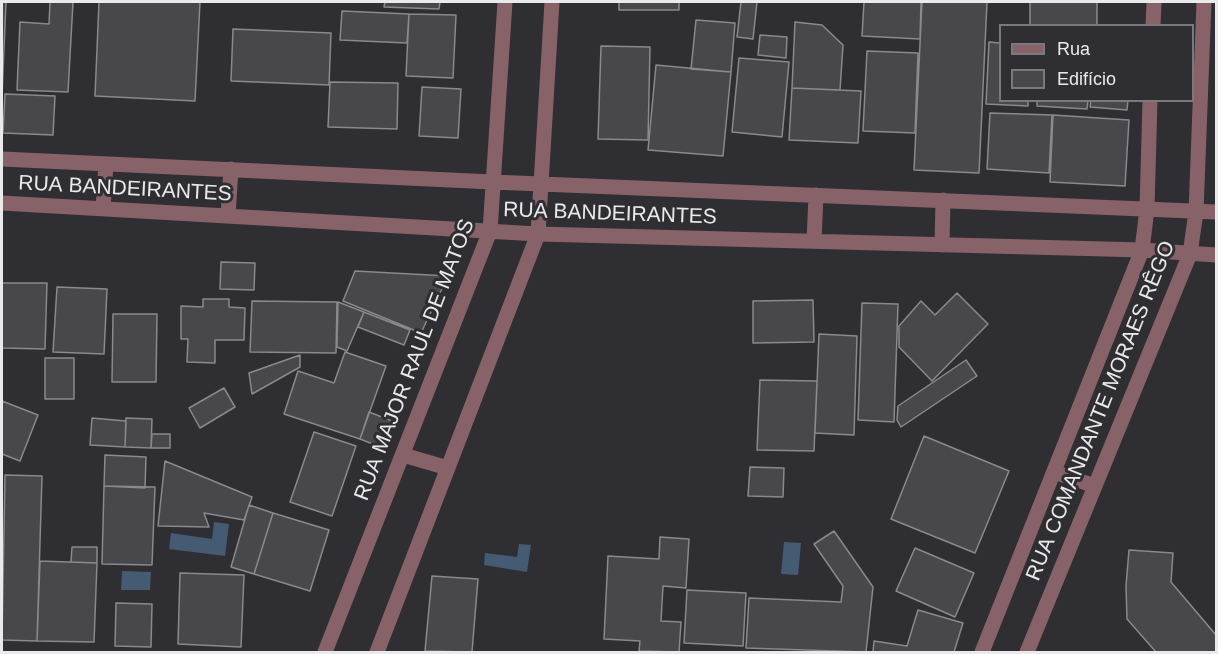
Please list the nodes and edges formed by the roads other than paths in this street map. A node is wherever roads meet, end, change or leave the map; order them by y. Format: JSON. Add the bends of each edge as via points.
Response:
{"nodes":[{"id":1,"x":505,"y":2,"type":"edge"},
{"id":2,"x":552,"y":2,"type":"edge"},
{"id":3,"x":1154,"y":2,"type":"edge"},
{"id":4,"x":1204,"y":2,"type":"edge"},
{"id":5,"x":1153,"y":24,"type":"edge"},
{"id":6,"x":1150,"y":102,"type":"edge"},
{"id":7,"x":2,"y":159,"type":"edge"},
{"id":8,"x":106,"y":164,"type":"junction"},
{"id":9,"x":231,"y":169,"type":"junction"},
{"id":10,"x":493,"y":182,"type":"junction"},
{"id":11,"x":542,"y":183,"type":"junction"},
{"id":12,"x":816,"y":195,"type":"junction"},
{"id":13,"x":943,"y":200,"type":"junction"},
{"id":14,"x":2,"y":203,"type":"edge"},
{"id":15,"x":103,"y":209,"type":"junction"},
{"id":16,"x":1147,"y":209,"type":"junction"},
{"id":17,"x":1196,"y":212,"type":"junction"},
{"id":18,"x":1216,"y":212,"type":"edge"},
{"id":19,"x":228,"y":216,"type":"junction"},
{"id":20,"x":490,"y":231,"type":"junction"},
{"id":21,"x":538,"y":234,"type":"junction"},
{"id":22,"x":814,"y":241,"type":"junction"},
{"id":23,"x":942,"y":245,"type":"junction"},
{"id":24,"x":1142,"y":250,"type":"junction"},
{"id":25,"x":1190,"y":254,"type":"junction"},
{"id":26,"x":1216,"y":255,"type":"edge"},
{"id":27,"x":403,"y":455,"type":"junction"},
{"id":28,"x":448,"y":468,"type":"junction"},
{"id":29,"x":1054,"y":472,"type":"junction"},
{"id":30,"x":1095,"y":486,"type":"junction"},
{"id":31,"x":325,"y":652,"type":"edge"},
{"id":32,"x":377,"y":652,"type":"edge"},
{"id":33,"x":982,"y":652,"type":"edge"},
{"id":34,"x":1027,"y":652,"type":"edge"}],
"edges":[{"from":1,"to":10,"type":"street","name":"RUA MAJOR RAUL DE MATOS"},
{"from":2,"to":11,"type":"street"},
{"from":3,"to":5,"type":"street"},
{"from":4,"to":17,"type":"street","name":"RUA COMANDANTE MORAES RÊGO"},
{"from":6,"to":16,"type":"street","name":"RUA COMANDANTE MORAES RÊGO"},
{"from":7,"to":8,"type":"street","name":"RUA BANDEIRANTES"},
{"from":8,"to":9,"type":"street","name":"RUA BANDEIRANTES"},
{"from":8,"to":15,"type":"street"},
{"from":9,"to":10,"type":"street","name":"RUA BANDEIRANTES"},
{"from":9,"to":19,"type":"street"},
{"from":10,"to":11,"type":"street","name":"RUA BANDEIRANTES"},
{"from":10,"to":20,"type":"street","name":"RUA MAJOR RAUL DE MATOS"},
{"from":11,"to":12,"type":"street","name":"RUA BANDEIRANTES"},
{"from":11,"to":21,"type":"street"},
{"from":12,"to":13,"type":"street","name":"RUA BANDEIRANTES"},
{"from":12,"to":22,"type":"street"},
{"from":13,"to":16,"type":"street","name":"RUA BANDEIRANTES"},
{"from":13,"to":23,"type":"street"},
{"from":14,"to":15,"type":"street","name":"RUA BANDEIRANTES"},
{"from":15,"to":19,"type":"street","name":"RUA BANDEIRANTES"},
{"from":16,"to":17,"type":"street","name":"RUA BANDEIRANTES"},
{"from":16,"to":24,"type":"street","name":"RUA COMANDANTE MORAES RÊGO"},
{"from":17,"to":18,"type":"street","name":"RUA BANDEIRANTES"},
{"from":17,"to":25,"type":"street","name":"RUA COMANDANTE MORAES RÊGO"},
{"from":19,"to":20,"type":"street","name":"RUA BANDEIRANTES"},
{"from":20,"to":21,"type":"street","name":"RUA BANDEIRANTES"},
{"from":20,"to":27,"type":"street","name":"RUA MAJOR RAUL DE MATOS"},
{"from":21,"to":22,"type":"street","name":"RUA BANDEIRANTES"},
{"from":21,"to":28,"type":"street"},
{"from":22,"to":23,"type":"street","name":"RUA BANDEIRANTES"},
{"from":23,"to":24,"type":"street","name":"RUA BANDEIRANTES"},
{"from":24,"to":25,"type":"street","name":"RUA BANDEIRANTES"},
{"from":24,"to":29,"type":"street","name":"RUA COMANDANTE MORAES RÊGO"},
{"from":25,"to":26,"type":"street","name":"RUA BANDEIRANTES"},
{"from":25,"to":30,"type":"street","name":"RUA COMANDANTE MORAES RÊGO"},
{"from":27,"to":28,"type":"street"},
{"from":27,"to":31,"type":"street","name":"RUA MAJOR RAUL DE MATOS"},
{"from":28,"to":32,"type":"street"},
{"from":29,"to":30,"type":"street"},
{"from":29,"to":33,"type":"street","name":"RUA COMANDANTE MORAES RÊGO"},
{"from":30,"to":34,"type":"street","name":"RUA COMANDANTE MORAES RÊGO"}]}
